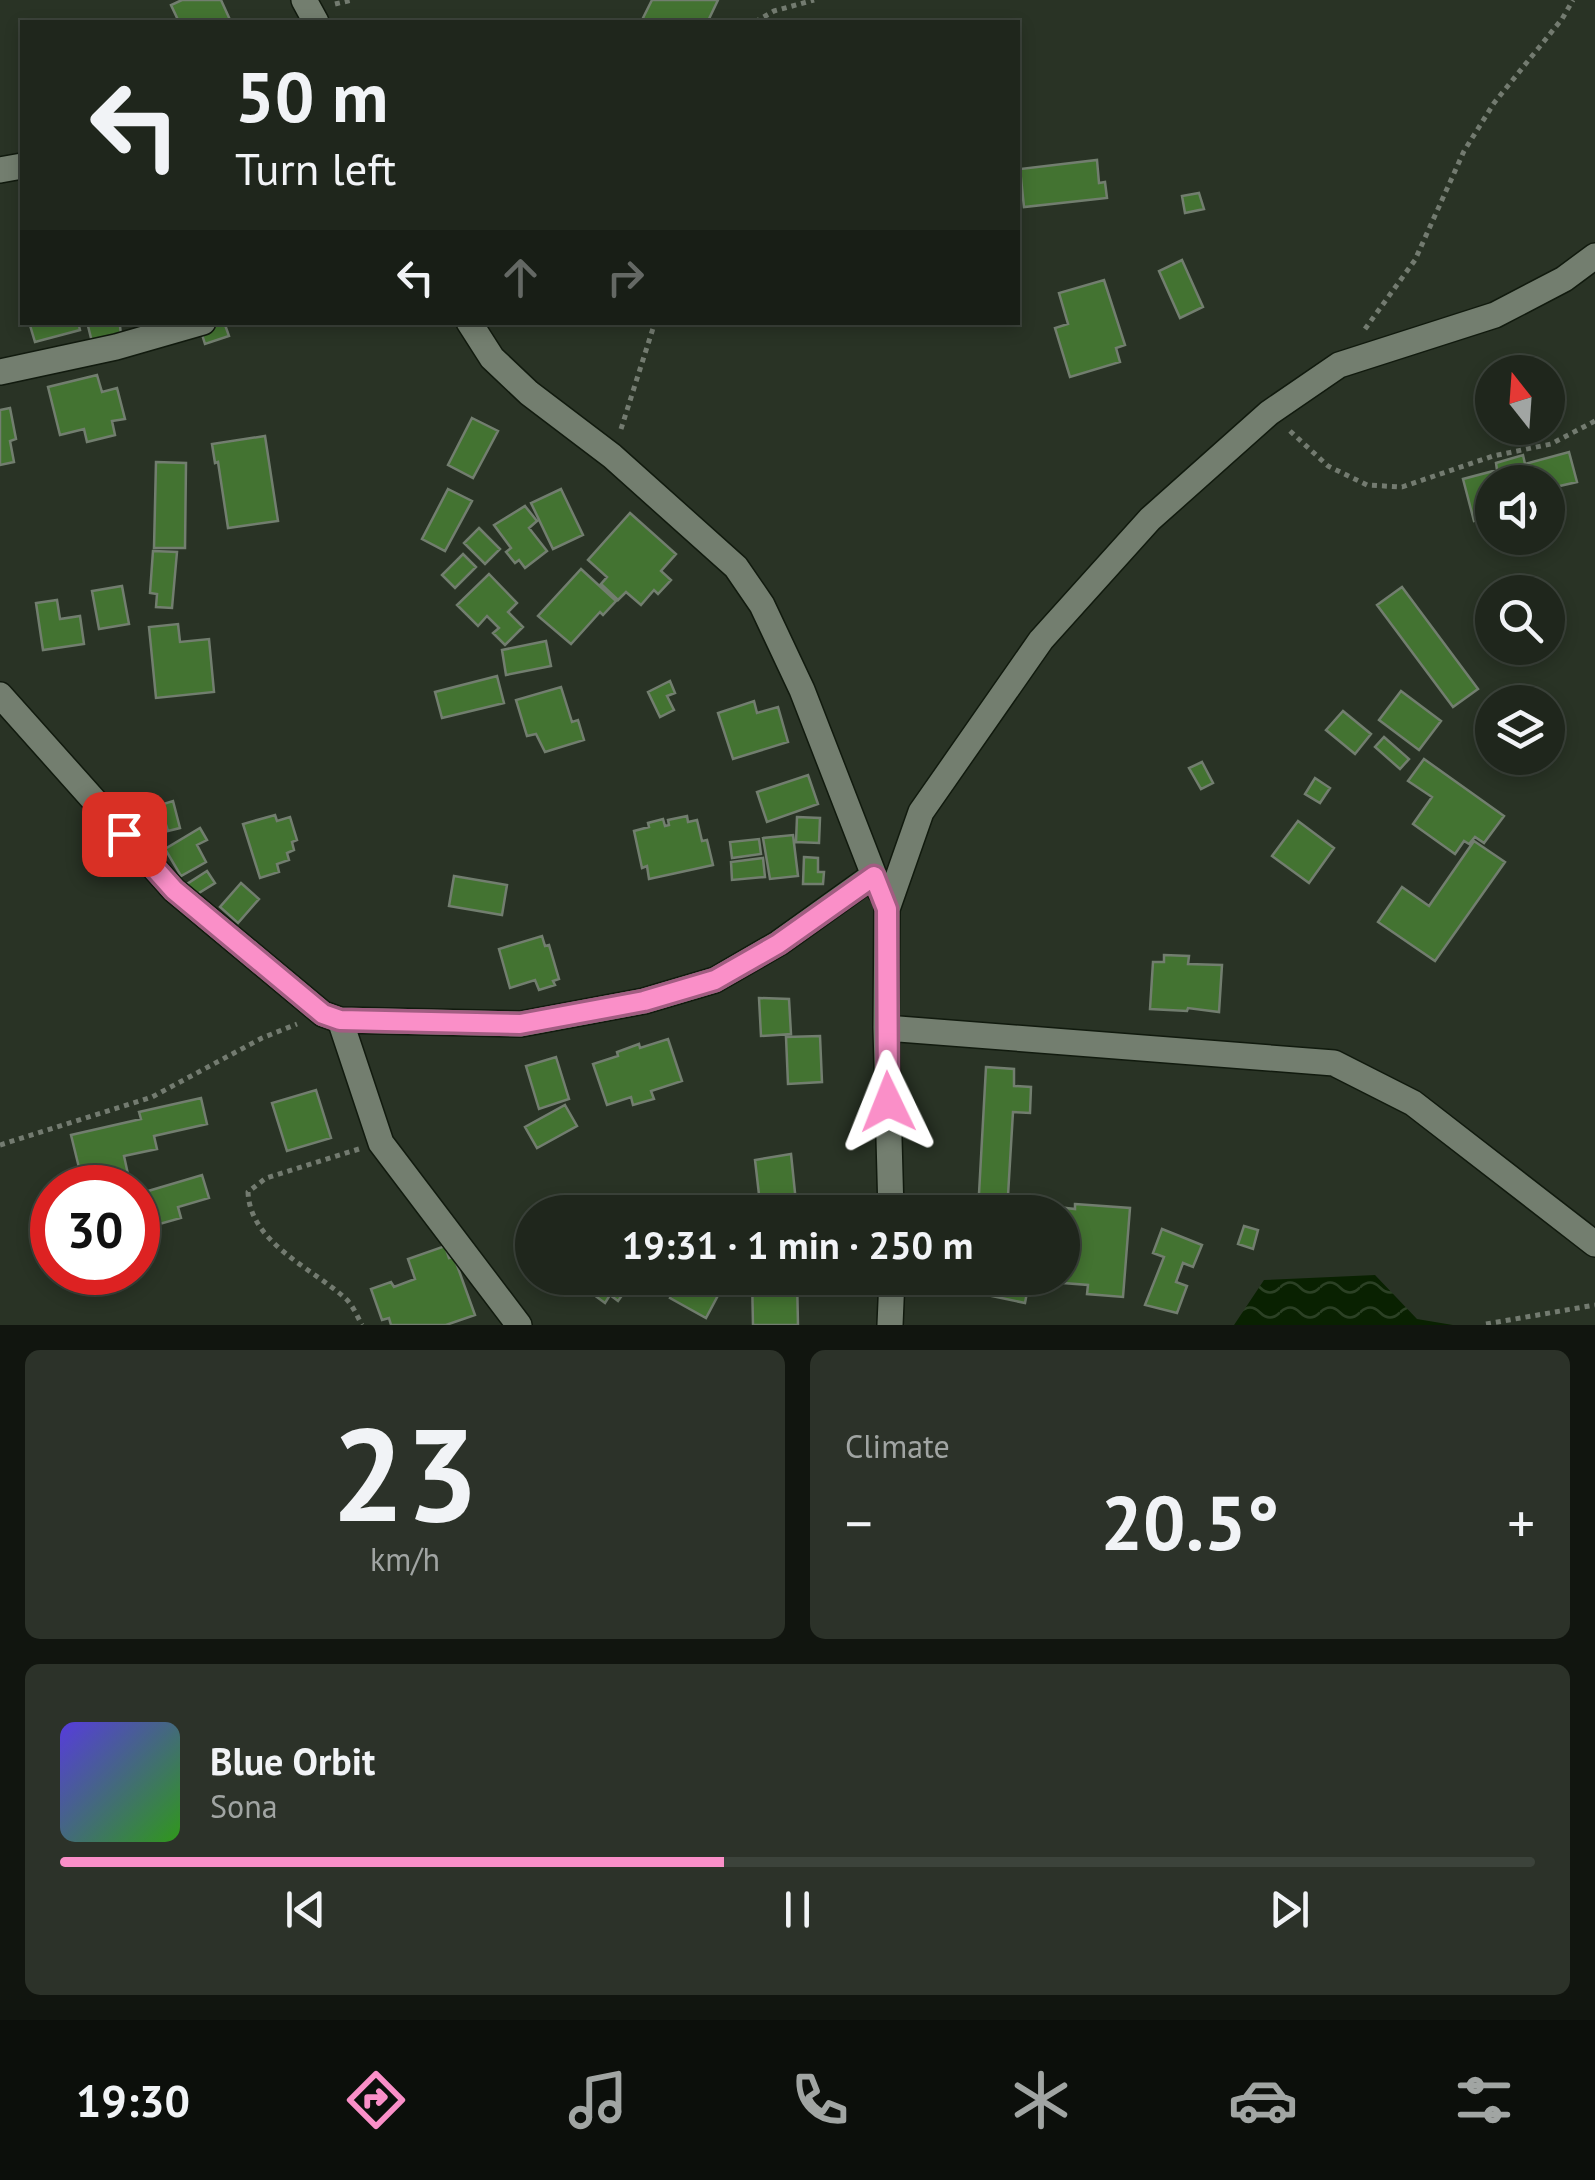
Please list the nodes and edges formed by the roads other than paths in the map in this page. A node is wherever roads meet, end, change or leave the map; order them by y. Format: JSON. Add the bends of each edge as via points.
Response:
{"nodes":[{"id":1,"x":1595,"y":256,"type":"edge"},
{"id":2,"x":192,"y":325,"type":"edge"},
{"id":3,"x":470,"y":325,"type":"edge"},
{"id":4,"x":0,"y":372,"type":"edge"},
{"id":5,"x":0,"y":694,"type":"edge"},
{"id":6,"x":874,"y":876,"type":"junction"},
{"id":7,"x":887,"y":909,"type":"junction"},
{"id":8,"x":332,"y":1017,"type":"junction"},
{"id":9,"x":886,"y":1028,"type":"junction"},
{"id":10,"x":891,"y":1195,"type":"edge"},
{"id":11,"x":1595,"y":1244,"type":"edge"},
{"id":12,"x":891,"y":1295,"type":"edge"},
{"id":13,"x":519,"y":1325,"type":"edge"},
{"id":14,"x":890,"y":1325,"type":"edge"}],
"edges":[{"from":1,"to":7,"type":"street","via":[[1496,315],[1338,365],[1270,412],[1150,519],[1042,640],[921,812]]},
{"from":2,"to":4,"type":"street"},
{"from":3,"to":6,"type":"street","via":[[492,358],[529,393],[612,456],[736,567],[802,690]]},
{"from":5,"to":8,"type":"street","via":[[174,890]]},
{"from":6,"to":7,"type":"street"},
{"from":6,"to":8,"type":"street","via":[[715,980],[644,1001],[520,1024]]},
{"from":7,"to":9,"type":"street"},
{"from":8,"to":13,"type":"street","via":[[381,1143]]},
{"from":9,"to":10,"type":"street"},
{"from":9,"to":11,"type":"street","via":[[1334,1063],[1413,1103]]},
{"from":12,"to":14,"type":"street"}]}
